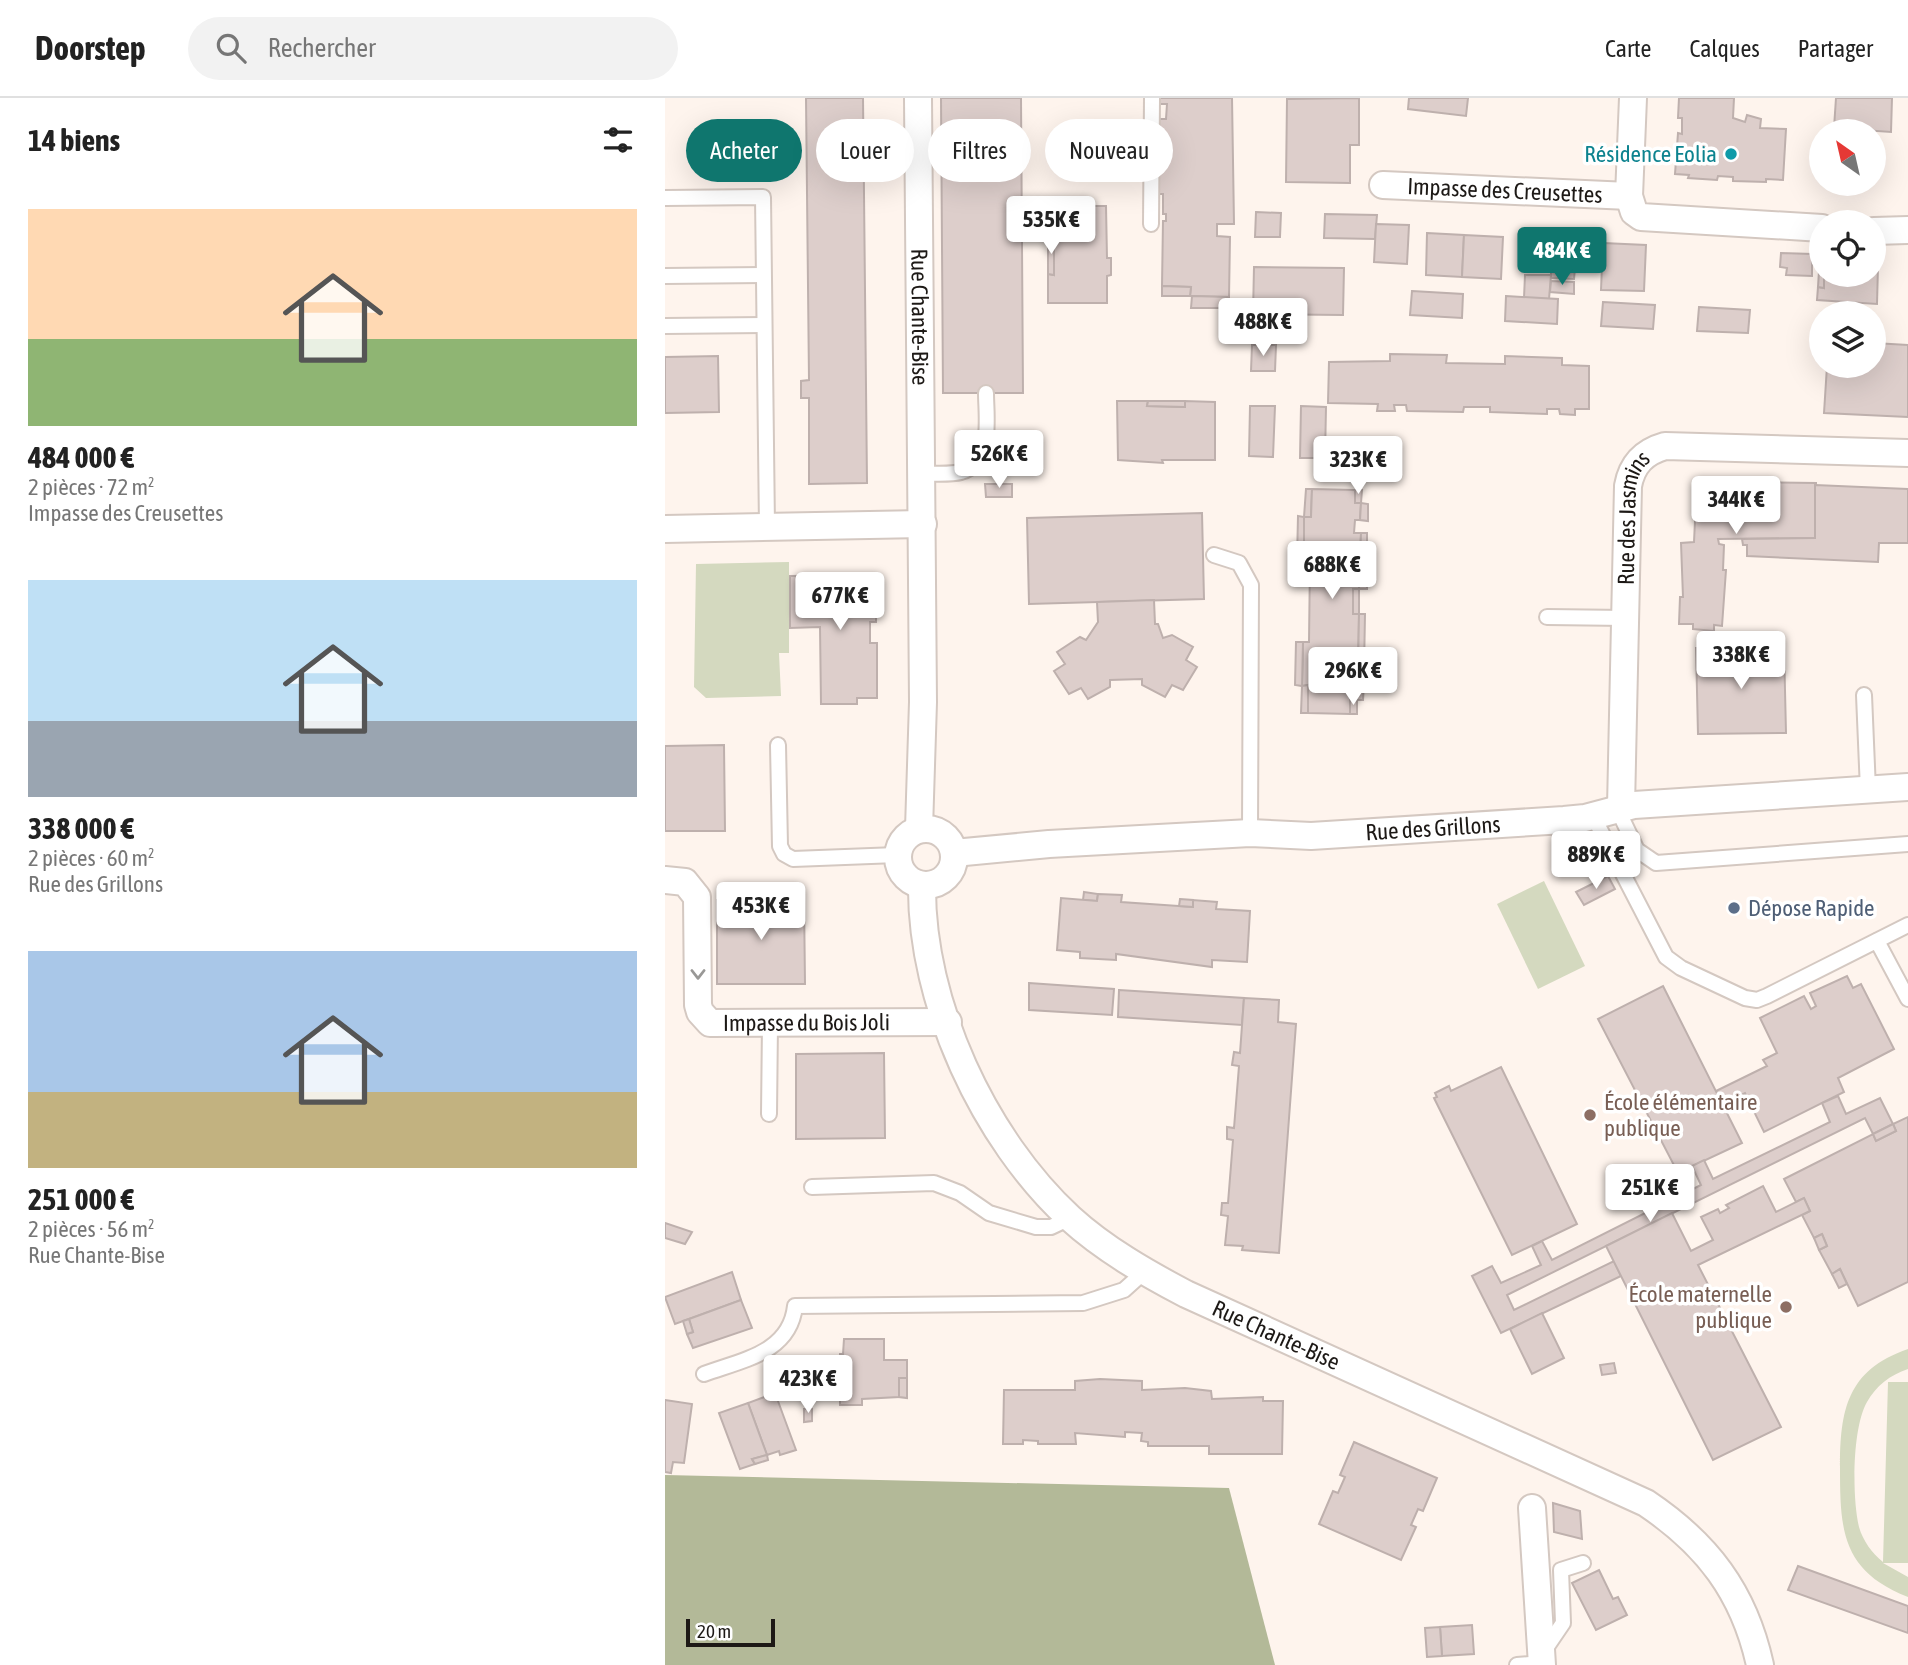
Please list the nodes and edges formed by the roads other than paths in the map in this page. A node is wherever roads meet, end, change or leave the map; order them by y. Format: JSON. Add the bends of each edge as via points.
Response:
{"nodes":[{"id":1,"x":918,"y":98,"type":"edge"},
{"id":2,"x":1152,"y":98,"type":"edge"},
{"id":3,"x":1633,"y":98,"type":"edge"},
{"id":4,"x":1383,"y":185,"type":"dead end"},
{"id":5,"x":1629,"y":196,"type":"junction"},
{"id":6,"x":665,"y":198,"type":"edge"},
{"id":7,"x":1151,"y":224,"type":"dead end"},
{"id":8,"x":1809,"y":227,"type":"edge"},
{"id":9,"x":1908,"y":230,"type":"edge"},
{"id":10,"x":1886,"y":231,"type":"edge"},
{"id":11,"x":763,"y":275,"type":"junction"},
{"id":12,"x":665,"y":276,"type":"edge"},
{"id":13,"x":764,"y":325,"type":"junction"},
{"id":14,"x":665,"y":326,"type":"edge"},
{"id":15,"x":986,"y":393,"type":"dead end"},
{"id":16,"x":1908,"y":453,"type":"edge"},
{"id":17,"x":922,"y":474,"type":"junction"},
{"id":18,"x":923,"y":524,"type":"junction"},
{"id":19,"x":767,"y":527,"type":"junction"},
{"id":20,"x":665,"y":529,"type":"edge"},
{"id":21,"x":1214,"y":555,"type":"dead end"},
{"id":22,"x":1547,"y":617,"type":"dead end"},
{"id":23,"x":1626,"y":618,"type":"junction"},
{"id":24,"x":1864,"y":695,"type":"dead end"},
{"id":25,"x":778,"y":745,"type":"dead end"},
{"id":26,"x":1908,"y":787,"type":"edge"},
{"id":27,"x":1868,"y":790,"type":"junction"},
{"id":28,"x":1611,"y":810,"type":"junction"},
{"id":29,"x":919,"y":830,"type":"junction"},
{"id":30,"x":1250,"y":833,"type":"junction"},
{"id":31,"x":1908,"y":844,"type":"edge"},
{"id":32,"x":954,"y":853,"type":"junction"},
{"id":33,"x":897,"y":855,"type":"junction"},
{"id":34,"x":665,"y":880,"type":"edge"},
{"id":35,"x":922,"y":886,"type":"junction"},
{"id":36,"x":1908,"y":925,"type":"edge"},
{"id":37,"x":1877,"y":941,"type":"junction"},
{"id":38,"x":1908,"y":999,"type":"edge"},
{"id":39,"x":948,"y":1022,"type":"junction"},
{"id":40,"x":770,"y":1024,"type":"junction"},
{"id":41,"x":769,"y":1114,"type":"dead end"},
{"id":42,"x":812,"y":1187,"type":"dead end"},
{"id":43,"x":1070,"y":1218,"type":"junction"},
{"id":44,"x":1144,"y":1272,"type":"junction"},
{"id":45,"x":704,"y":1374,"type":"dead end"},
{"id":46,"x":1532,"y":1508,"type":"dead end"},
{"id":47,"x":1583,"y":1563,"type":"dead end"},
{"id":48,"x":1536,"y":1662,"type":"edge"},
{"id":49,"x":1760,"y":1665,"type":"edge"}],
"edges":[{"from":1,"to":17,"type":"street","name":"Rue Chante-Bise"},
{"from":2,"to":7,"type":"lane"},
{"from":3,"to":5,"type":"street","name":"Impasse des Creusettes"},
{"from":4,"to":5,"type":"street","name":"Impasse des Creusettes"},
{"from":5,"to":8,"type":"street","name":"Impasse des Creusettes","via":[[1634,212],[1650,219]]},
{"from":6,"to":11,"type":"lane","via":[[762,197]]},
{"from":9,"to":10,"type":"street"},
{"from":11,"to":12,"type":"lane"},
{"from":11,"to":13,"type":"lane"},
{"from":13,"to":14,"type":"lane"},
{"from":13,"to":19,"type":"lane"},
{"from":15,"to":17,"type":"lane","via":[[986,445],[976,462],[960,472]]},
{"from":16,"to":23,"type":"street","name":"Rue des Jasmins","via":[[1677,446],[1653,450],[1635,465],[1628,486]]},
{"from":17,"to":18,"type":"street","name":"Rue Chante-Bise"},
{"from":18,"to":19,"type":"street"},
{"from":18,"to":29,"type":"street","name":"Rue Chante-Bise"},
{"from":19,"to":20,"type":"street"},
{"from":21,"to":30,"type":"lane","via":[[1239,563],[1251,585]]},
{"from":22,"to":23,"type":"lane"},
{"from":23,"to":28,"type":"street","name":"Rue des Jasmins"},
{"from":24,"to":27,"type":"lane"},
{"from":25,"to":33,"type":"lane","via":[[780,846],[784,854],[793,859]]},
{"from":26,"to":27,"type":"street","name":"Rue des Grillons"},
{"from":27,"to":28,"type":"street","name":"Rue des Grillons"},
{"from":28,"to":30,"type":"street","name":"Rue des Grillons","via":[[1311,836]]},
{"from":28,"to":31,"type":"lane","via":[[1637,850],[1656,863]]},
{"from":28,"to":37,"type":"lane","via":[[1666,957],[1745,998],[1767,996]]},
{"from":29,"to":32,"type":"street","via":[[939,832]]},
{"from":29,"to":33,"type":"street","via":[[904,838]]},
{"from":30,"to":32,"type":"street","name":"Rue des Grillons"},
{"from":32,"to":35,"type":"street","via":[[948,875]]},
{"from":33,"to":35,"type":"street","via":[[901,872]]},
{"from":34,"to":40,"type":"street","name":"Impasse du Bois Joli","one_way":true,"via":[[685,882],[697,897],[698,1005],[704,1019],[716,1025]]},
{"from":35,"to":39,"type":"street","name":"Rue Chante-Bise","via":[[922,926]]},
{"from":36,"to":37,"type":"lane"},
{"from":37,"to":38,"type":"lane"},
{"from":39,"to":40,"type":"street","name":"Impasse du Bois Joli"},
{"from":39,"to":43,"type":"street","name":"Rue Chante-Bise","via":[[963,1068],[999,1132]]},
{"from":40,"to":41,"type":"lane"},
{"from":42,"to":43,"type":"lane","via":[[934,1183],[960,1193],[989,1213],[1043,1228]]},
{"from":43,"to":44,"type":"street","name":"Rue Chante-Bise"},
{"from":44,"to":45,"type":"lane","via":[[1124,1290],[1083,1303],[795,1306],[794,1319],[780,1342]]},
{"from":44,"to":49,"type":"street","name":"Rue Chante-Bise","via":[[1411,1399],[1646,1503],[1710,1557],[1733,1592]]},
{"from":46,"to":48,"type":"street"},
{"from":47,"to":48,"type":"lane","via":[[1561,1570],[1563,1623]]}]}
